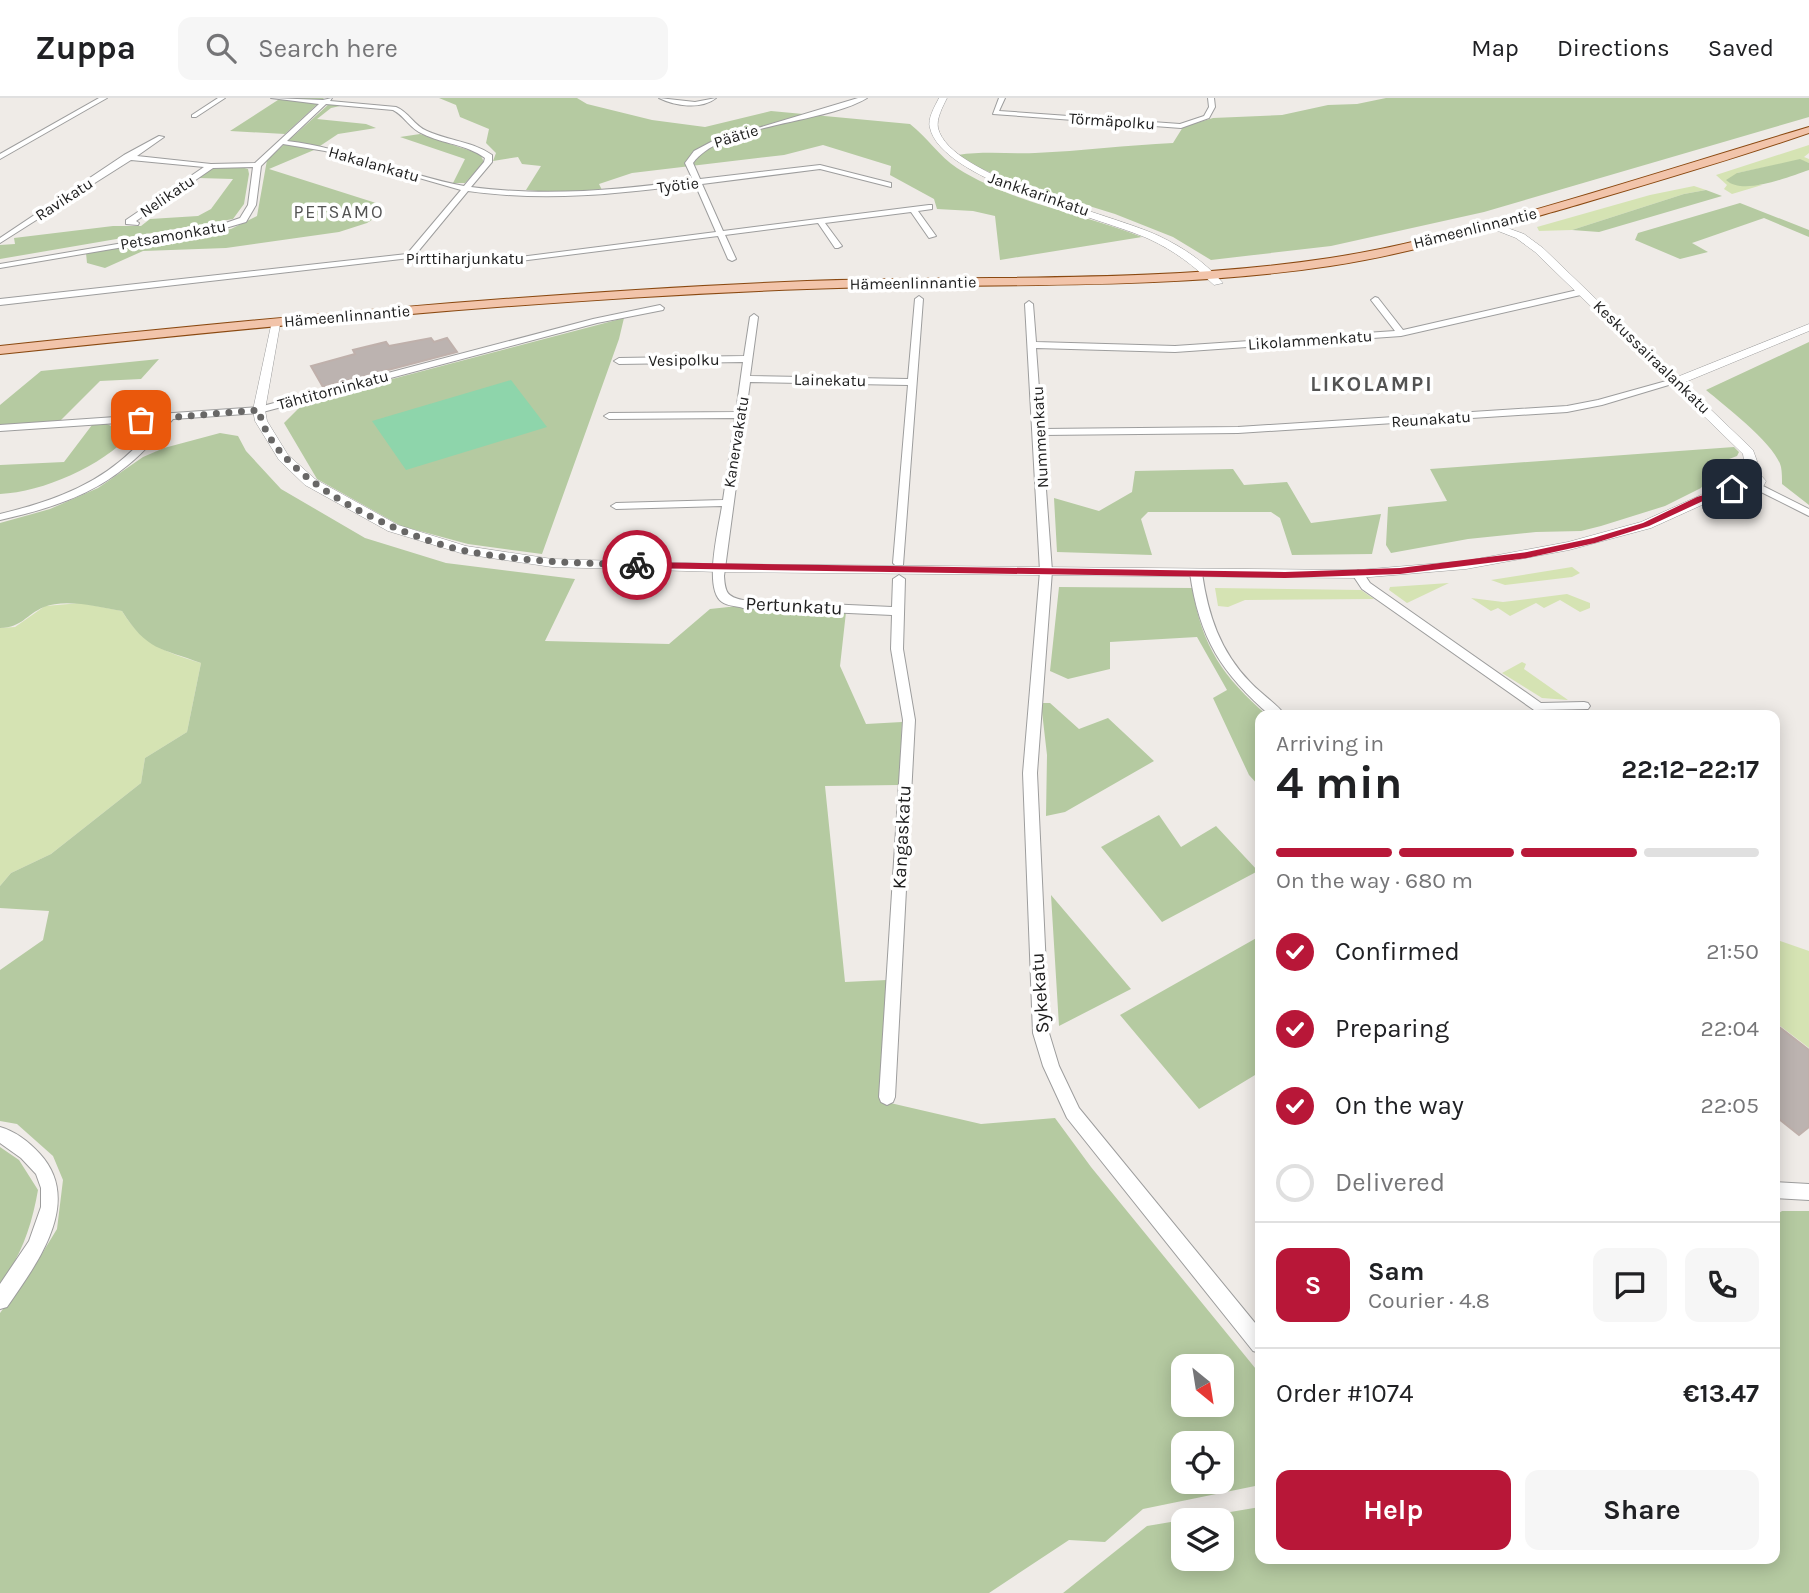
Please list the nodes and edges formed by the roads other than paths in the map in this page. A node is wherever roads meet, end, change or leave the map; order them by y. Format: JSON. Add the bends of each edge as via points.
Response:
{"nodes":[{"id":1,"x":104,"y":98,"type":"edge"},
{"id":2,"x":222,"y":98,"type":"edge"},
{"id":3,"x":274,"y":98,"type":"edge"},
{"id":4,"x":662,"y":98,"type":"edge"},
{"id":5,"x":713,"y":98,"type":"edge"},
{"id":6,"x":863,"y":98,"type":"edge"},
{"id":7,"x":942,"y":98,"type":"edge"},
{"id":8,"x":1002,"y":98,"type":"edge"},
{"id":9,"x":1211,"y":98,"type":"edge"},
{"id":10,"x":327,"y":100,"type":"edge"},
{"id":11,"x":194,"y":116,"type":"dead end"},
{"id":12,"x":1809,"y":130,"type":"edge"},
{"id":13,"x":160,"y":137,"type":"dead end"},
{"id":14,"x":1809,"y":140,"type":"edge"},
{"id":15,"x":282,"y":142,"type":"junction"},
{"id":16,"x":0,"y":157,"type":"edge"},
{"id":17,"x":127,"y":158,"type":"junction"},
{"id":18,"x":211,"y":166,"type":"junction"},
{"id":19,"x":257,"y":166,"type":"junction"},
{"id":20,"x":697,"y":182,"type":"junction"},
{"id":21,"x":888,"y":185,"type":"dead end"},
{"id":22,"x":465,"y":188,"type":"junction"},
{"id":23,"x":929,"y":207,"type":"dead end"},
{"id":24,"x":914,"y":210,"type":"junction"},
{"id":25,"x":821,"y":222,"type":"junction"},
{"id":26,"x":135,"y":223,"type":"dead end"},
{"id":27,"x":1499,"y":229,"type":"junction"},
{"id":28,"x":720,"y":233,"type":"junction"},
{"id":29,"x":932,"y":236,"type":"dead end"},
{"id":30,"x":1,"y":241,"type":"edge"},
{"id":31,"x":838,"y":246,"type":"dead end"},
{"id":32,"x":411,"y":256,"type":"junction"},
{"id":33,"x":1187,"y":256,"type":"junction"},
{"id":34,"x":732,"y":258,"type":"dead end"},
{"id":35,"x":0,"y":266,"type":"edge"},
{"id":36,"x":1215,"y":279,"type":"junction"},
{"id":37,"x":1198,"y":280,"type":"junction"},
{"id":38,"x":1582,"y":292,"type":"junction"},
{"id":39,"x":919,"y":299,"type":"dead end"},
{"id":40,"x":1375,"y":300,"type":"dead end"},
{"id":41,"x":0,"y":302,"type":"edge"},
{"id":42,"x":1029,"y":304,"type":"dead end"},
{"id":43,"x":660,"y":308,"type":"dead end"},
{"id":44,"x":754,"y":317,"type":"dead end"},
{"id":45,"x":276,"y":326,"type":"junction"},
{"id":46,"x":1809,"y":327,"type":"edge"},
{"id":47,"x":1401,"y":333,"type":"junction"},
{"id":48,"x":1034,"y":345,"type":"junction"},
{"id":49,"x":0,"y":350,"type":"edge"},
{"id":50,"x":748,"y":359,"type":"junction"},
{"id":51,"x":0,"y":360,"type":"edge"},
{"id":52,"x":619,"y":360,"type":"dead end"},
{"id":53,"x":746,"y":379,"type":"junction"},
{"id":54,"x":1677,"y":381,"type":"junction"},
{"id":55,"x":914,"y":382,"type":"junction"},
{"id":56,"x":259,"y":410,"type":"junction"},
{"id":57,"x":738,"y":415,"type":"junction"},
{"id":58,"x":609,"y":416,"type":"dead end"},
{"id":59,"x":169,"y":418,"type":"junction"},
{"id":60,"x":0,"y":428,"type":"edge"},
{"id":61,"x":1040,"y":432,"type":"junction"},
{"id":62,"x":1749,"y":471,"type":"junction"},
{"id":63,"x":1722,"y":476,"type":"junction"},
{"id":64,"x":1757,"y":486,"type":"junction"},
{"id":65,"x":1743,"y":487,"type":"junction"},
{"id":66,"x":1700,"y":499,"type":"junction"},
{"id":67,"x":727,"y":503,"type":"junction"},
{"id":68,"x":616,"y":506,"type":"dead end"},
{"id":69,"x":1809,"y":513,"type":"edge"},
{"id":70,"x":0,"y":517,"type":"edge"},
{"id":71,"x":900,"y":563,"type":"dead end"},
{"id":72,"x":720,"y":568,"type":"junction"},
{"id":73,"x":1046,"y":571,"type":"junction"},
{"id":74,"x":1196,"y":573,"type":"junction"},
{"id":75,"x":1358,"y":574,"type":"junction"},
{"id":76,"x":899,"y":579,"type":"dead end"},
{"id":77,"x":898,"y":611,"type":"junction"},
{"id":78,"x":1584,"y":706,"type":"dead end"},
{"id":79,"x":1273,"y":710,"type":"edge"},
{"id":80,"x":887,"y":1097,"type":"dead end"},
{"id":81,"x":0,"y":1135,"type":"edge"},
{"id":82,"x":1780,"y":1190,"type":"edge"},
{"id":83,"x":1809,"y":1192,"type":"edge"},
{"id":84,"x":0,"y":1300,"type":"edge"},
{"id":85,"x":1255,"y":1338,"type":"edge"}],
"edges":[{"from":1,"to":16,"type":"street"},
{"from":2,"to":11,"type":"street"},
{"from":3,"to":10,"type":"street"},
{"from":4,"to":5,"type":"street","via":[[696,104]]},
{"from":6,"to":20,"type":"street","name":"Päätie","via":[[705,146],[689,160]]},
{"from":7,"to":33,"type":"street","name":"Jankkarinkatu","via":[[934,129],[968,168],[1140,230]]},
{"from":8,"to":9,"type":"street","name":"Törmäpolku","via":[[995,113],[1181,126],[1207,117]]},
{"from":10,"to":15,"type":"street"},
{"from":10,"to":22,"type":"street","via":[[394,108],[407,114],[420,130],[484,153],[488,162]]},
{"from":12,"to":27,"type":"main road","name":"Hämeenlinnantie"},
{"from":13,"to":17,"type":"street","name":"Ravikatu"},
{"from":14,"to":27,"type":"main road","name":"Hämeenlinnantie"},
{"from":15,"to":19,"type":"street"},
{"from":15,"to":22,"type":"street","name":"Hakalankatu"},
{"from":17,"to":18,"type":"street"},
{"from":17,"to":30,"type":"street","name":"Ravikatu"},
{"from":18,"to":19,"type":"street"},
{"from":18,"to":26,"type":"street","name":"Nelikatu","via":[[129,222]]},
{"from":19,"to":35,"type":"street","name":"Petsamonkatu","via":[[252,205],[243,220],[230,226]]},
{"from":20,"to":21,"type":"street","name":"Työtie","via":[[820,167]]},
{"from":20,"to":22,"type":"street","name":"Työtie","via":[[573,196]]},
{"from":20,"to":28,"type":"street","name":"Päätie"},
{"from":22,"to":32,"type":"street"},
{"from":23,"to":24,"type":"street","name":"Pirttiharjunkatu"},
{"from":24,"to":25,"type":"street","name":"Pirttiharjunkatu"},
{"from":24,"to":29,"type":"street"},
{"from":25,"to":28,"type":"street","name":"Pirttiharjunkatu"},
{"from":25,"to":31,"type":"street"},
{"from":27,"to":36,"type":"main road","name":"Hämeenlinnantie","via":[[1403,257],[1323,272]]},
{"from":27,"to":38,"type":"street","name":"Keskussairaalankatu","via":[[1539,250]]},
{"from":28,"to":32,"type":"street","name":"Pirttiharjunkatu","via":[[520,259]]},
{"from":28,"to":34,"type":"street","name":"Päätie"},
{"from":32,"to":41,"type":"street","name":"Pirttiharjunkatu"},
{"from":33,"to":36,"type":"street","name":"Jankkarinkatu"},
{"from":33,"to":37,"type":"street"},
{"from":36,"to":37,"type":"main road","name":"Hämeenlinnantie"},
{"from":37,"to":45,"type":"main road","name":"Hämeenlinnantie","via":[[733,288]]},
{"from":38,"to":47,"type":"street","name":"Likolammenkatu"},
{"from":38,"to":54,"type":"street","name":"Keskussairaalankatu"},
{"from":39,"to":55,"type":"street"},
{"from":40,"to":47,"type":"street"},
{"from":42,"to":48,"type":"street","name":"Nummenkatu"},
{"from":43,"to":56,"type":"street","name":"Tähtitorninkatu"},
{"from":44,"to":50,"type":"street","name":"Kanervakatu"},
{"from":45,"to":49,"type":"main road","name":"Hämeenlinnantie"},
{"from":45,"to":51,"type":"main road","name":"Hämeenlinnantie"},
{"from":45,"to":56,"type":"street"},
{"from":46,"to":54,"type":"street","name":"Reunakatu"},
{"from":47,"to":48,"type":"street","name":"Likolammenkatu","via":[[1175,349]]},
{"from":48,"to":61,"type":"street","name":"Nummenkatu"},
{"from":50,"to":52,"type":"street","name":"Vesipolku"},
{"from":50,"to":53,"type":"street","name":"Kanervakatu"},
{"from":53,"to":55,"type":"street","name":"Lainekatu"},
{"from":53,"to":57,"type":"street","name":"Kanervakatu"},
{"from":54,"to":61,"type":"street","name":"Reunakatu","via":[[1567,409],[1262,430]]},
{"from":54,"to":62,"type":"street","name":"Keskussairaalankatu","via":[[1749,453]]},
{"from":55,"to":71,"type":"street"},
{"from":56,"to":59,"type":"street","name":"Tähtitorninkatu"},
{"from":56,"to":72,"type":"street","via":[[283,457],[310,482],[393,528],[464,550],[552,562]]},
{"from":57,"to":58,"type":"street"},
{"from":57,"to":67,"type":"street","name":"Kanervakatu"},
{"from":59,"to":60,"type":"street","name":"Tähtitorninkatu"},
{"from":59,"to":70,"type":"street","via":[[110,473],[57,500]]},
{"from":61,"to":73,"type":"street","name":"Nummenkatu"},
{"from":62,"to":63,"type":"street","via":[[1726,468]]},
{"from":62,"to":64,"type":"street","name":"Keskussairaalankatu","via":[[1760,481]]},
{"from":63,"to":65,"type":"street"},
{"from":63,"to":66,"type":"street"},
{"from":64,"to":65,"type":"street"},
{"from":64,"to":69,"type":"street"},
{"from":65,"to":66,"type":"street"},
{"from":66,"to":75,"type":"street","via":[[1646,524],[1562,548],[1466,565]]},
{"from":67,"to":68,"type":"street"},
{"from":67,"to":72,"type":"street","name":"Kanervakatu"},
{"from":72,"to":73,"type":"street"},
{"from":72,"to":77,"type":"street","name":"Pertunkatu","via":[[719,591],[726,600]]},
{"from":73,"to":74,"type":"street"},
{"from":73,"to":85,"type":"street","name":"Sykekatu","via":[[1030,773],[1041,1033],[1073,1113]]},
{"from":74,"to":75,"type":"street"},
{"from":74,"to":79,"type":"street","via":[[1205,620],[1222,660]]},
{"from":75,"to":78,"type":"street","via":[[1366,586],[1538,706]]},
{"from":76,"to":77,"type":"street","name":"Kangaskatu"},
{"from":77,"to":80,"type":"street","name":"Kangaskatu","via":[[897,649],[909,720]]},
{"from":81,"to":84,"type":"street","via":[[39,1162],[48,1183],[49,1203],[47,1228]]},
{"from":82,"to":83,"type":"street"}]}
